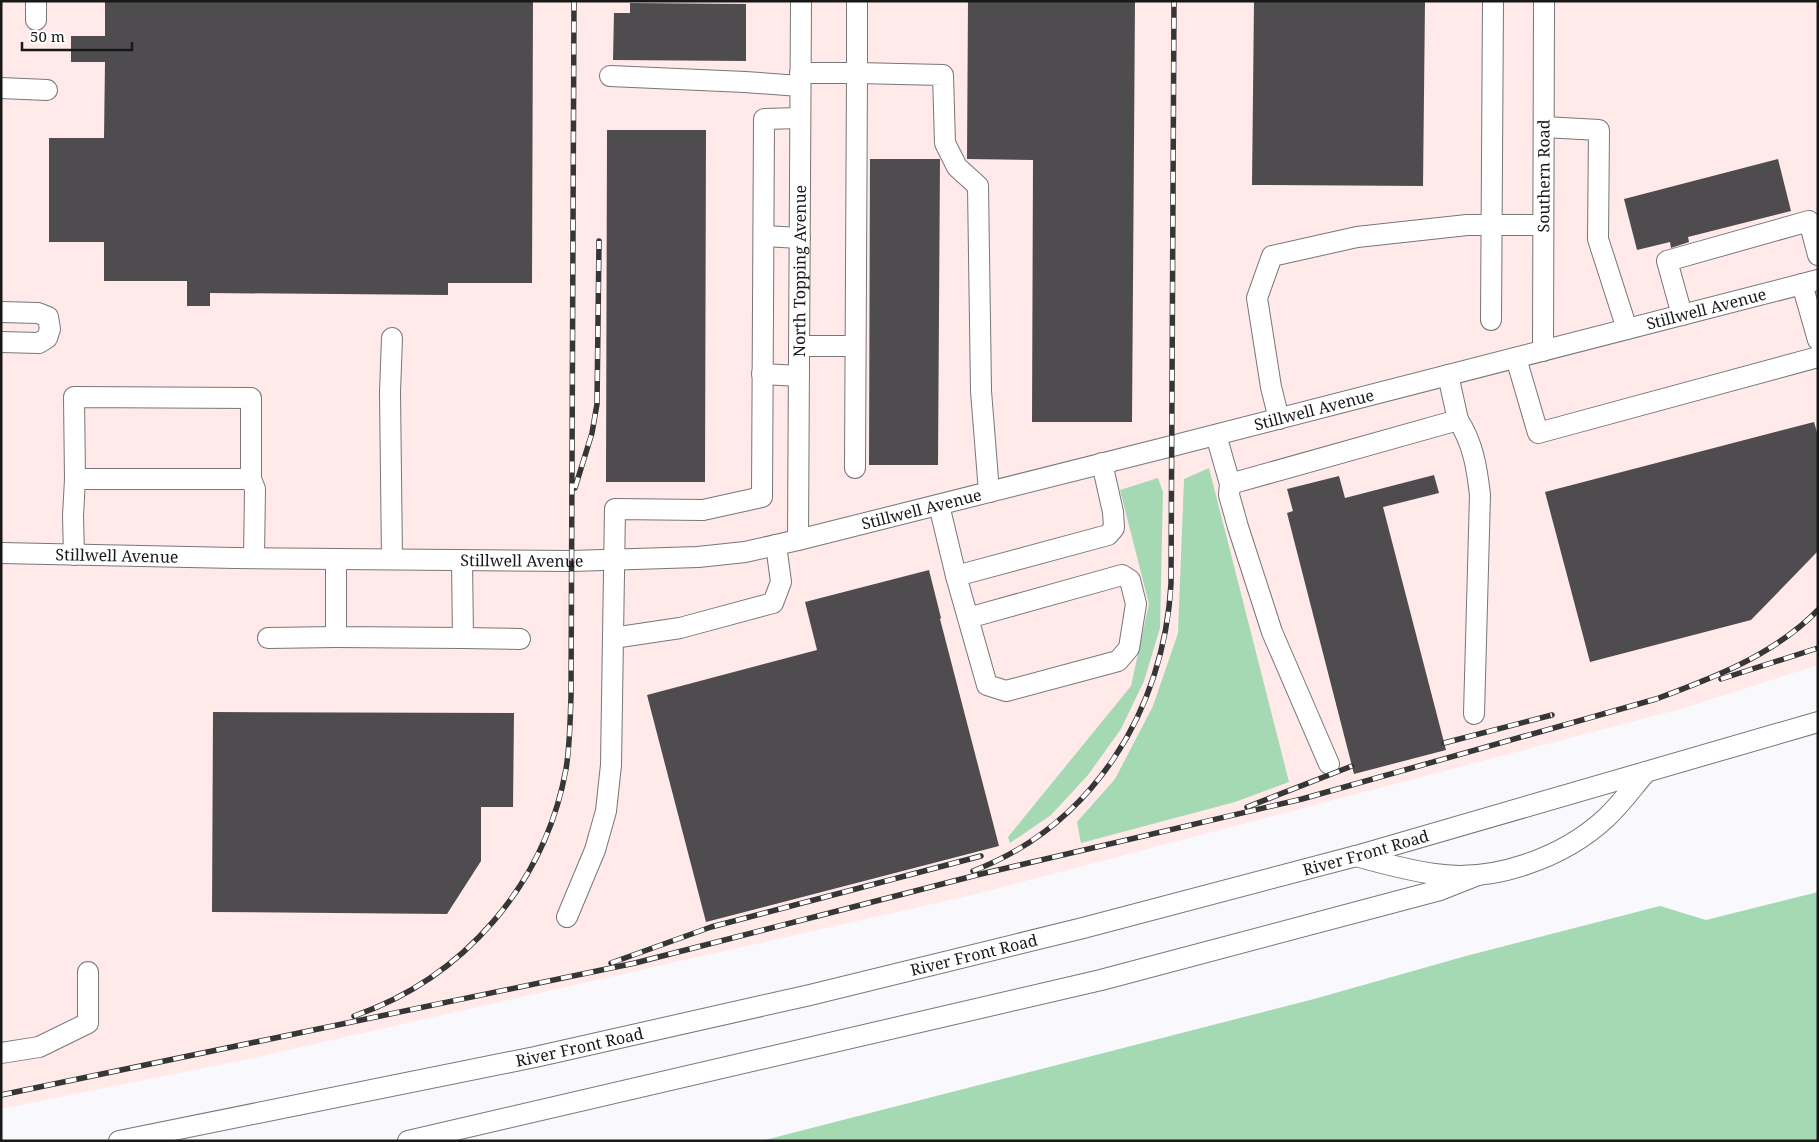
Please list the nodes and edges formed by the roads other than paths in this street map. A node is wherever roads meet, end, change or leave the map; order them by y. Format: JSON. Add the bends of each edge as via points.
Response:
{"nodes":[{"id":1,"x":801,"y":1,"type":"edge"},
{"id":2,"x":857,"y":1,"type":"edge"},
{"id":3,"x":1493,"y":1,"type":"edge"},
{"id":4,"x":1544,"y":1,"type":"edge"},
{"id":5,"x":857,"y":73,"type":"junction"},
{"id":6,"x":610,"y":76,"type":"dead end"},
{"id":7,"x":800,"y":80,"type":"junction"},
{"id":8,"x":1,"y":88,"type":"edge"},
{"id":9,"x":47,"y":90,"type":"dead end"},
{"id":10,"x":800,"y":118,"type":"junction"},
{"id":11,"x":1544,"y":127,"type":"junction"},
{"id":12,"x":1491,"y":224,"type":"junction"},
{"id":13,"x":1543,"y":226,"type":"junction"},
{"id":14,"x":764,"y":236,"type":"junction"},
{"id":15,"x":800,"y":238,"type":"junction"},
{"id":16,"x":1818,"y":255,"type":"edge"},
{"id":17,"x":1810,"y":282,"type":"edge"},
{"id":18,"x":1,"y":312,"type":"edge"},
{"id":19,"x":1682,"y":315,"type":"junction"},
{"id":20,"x":1491,"y":320,"type":"dead end"},
{"id":21,"x":1627,"y":329,"type":"junction"},
{"id":22,"x":392,"y":338,"type":"dead end"},
{"id":23,"x":1818,"y":340,"type":"edge"},
{"id":24,"x":1,"y":342,"type":"edge"},
{"id":25,"x":799,"y":346,"type":"junction"},
{"id":26,"x":856,"y":346,"type":"junction"},
{"id":27,"x":1543,"y":351,"type":"junction"},
{"id":28,"x":1818,"y":357,"type":"edge"},
{"id":29,"x":1516,"y":358,"type":"junction"},
{"id":30,"x":762,"y":374,"type":"junction"},
{"id":31,"x":1448,"y":375,"type":"junction"},
{"id":32,"x":799,"y":376,"type":"junction"},
{"id":33,"x":1279,"y":419,"type":"junction"},
{"id":34,"x":1458,"y":420,"type":"junction"},
{"id":35,"x":1216,"y":435,"type":"junction"},
{"id":36,"x":1102,"y":463,"type":"junction"},
{"id":37,"x":855,"y":468,"type":"dead end"},
{"id":38,"x":75,"y":479,"type":"junction"},
{"id":39,"x":251,"y":479,"type":"junction"},
{"id":40,"x":1230,"y":484,"type":"junction"},
{"id":41,"x":989,"y":492,"type":"junction"},
{"id":42,"x":939,"y":505,"type":"junction"},
{"id":43,"x":798,"y":540,"type":"junction"},
{"id":44,"x":776,"y":545,"type":"junction"},
{"id":45,"x":1,"y":553,"type":"edge"},
{"id":46,"x":74,"y":555,"type":"junction"},
{"id":47,"x":254,"y":558,"type":"junction"},
{"id":48,"x":336,"y":559,"type":"junction"},
{"id":49,"x":392,"y":559,"type":"junction"},
{"id":50,"x":613,"y":559,"type":"junction"},
{"id":51,"x":462,"y":560,"type":"junction"},
{"id":52,"x":956,"y":576,"type":"junction"},
{"id":53,"x":968,"y":618,"type":"junction"},
{"id":54,"x":336,"y":637,"type":"junction"},
{"id":55,"x":268,"y":638,"type":"dead end"},
{"id":56,"x":463,"y":638,"type":"junction"},
{"id":57,"x":613,"y":638,"type":"junction"},
{"id":58,"x":520,"y":639,"type":"dead end"},
{"id":59,"x":1474,"y":714,"type":"dead end"},
{"id":60,"x":1818,"y":722,"type":"edge"},
{"id":61,"x":1329,"y":764,"type":"dead end"},
{"id":62,"x":1646,"y":772,"type":"junction"},
{"id":63,"x":1356,"y":856,"type":"junction"},
{"id":64,"x":1478,"y":875,"type":"junction"},
{"id":65,"x":567,"y":917,"type":"dead end"},
{"id":66,"x":88,"y":972,"type":"dead end"},
{"id":67,"x":1,"y":1053,"type":"edge"},
{"id":68,"x":119,"y":1141,"type":"edge"},
{"id":69,"x":408,"y":1141,"type":"edge"}],
"edges":[{"from":1,"to":7,"type":"street","name":"North Topping Avenue"},
{"from":2,"to":5,"type":"street"},
{"from":3,"to":12,"type":"street"},
{"from":4,"to":11,"type":"street","name":"Southern Road"},
{"from":5,"to":7,"type":"street"},
{"from":5,"to":26,"type":"street"},
{"from":5,"to":41,"type":"street","via":[[943,75],[945,143],[957,167],[978,186],[981,391]]},
{"from":6,"to":7,"type":"street","via":[[745,82]]},
{"from":7,"to":10,"type":"street","name":"North Topping Avenue"},
{"from":8,"to":9,"type":"street"},
{"from":10,"to":14,"type":"street","via":[[764,119]]},
{"from":10,"to":15,"type":"street","name":"North Topping Avenue"},
{"from":11,"to":13,"type":"street","name":"Southern Road"},
{"from":11,"to":21,"type":"street","via":[[1599,130],[1598,239]]},
{"from":12,"to":13,"type":"street"},
{"from":12,"to":20,"type":"street"},
{"from":12,"to":33,"type":"street","via":[[1358,237],[1272,256],[1257,298]]},
{"from":13,"to":27,"type":"street","name":"Southern Road"},
{"from":14,"to":15,"type":"street"},
{"from":14,"to":30,"type":"street"},
{"from":15,"to":25,"type":"street","name":"North Topping Avenue"},
{"from":16,"to":19,"type":"street","via":[[1809,221],[1667,261]]},
{"from":17,"to":19,"type":"street","name":"Stillwell Avenue"},
{"from":17,"to":23,"type":"street"},
{"from":18,"to":24,"type":"street","via":[[38,313],[48,317],[50,329],[47,338],[39,343]]},
{"from":19,"to":21,"type":"street","name":"Stillwell Avenue"},
{"from":21,"to":27,"type":"street","name":"Stillwell Avenue"},
{"from":22,"to":49,"type":"street"},
{"from":25,"to":26,"type":"street"},
{"from":25,"to":32,"type":"street","name":"North Topping Avenue"},
{"from":26,"to":37,"type":"street"},
{"from":27,"to":29,"type":"street","name":"Stillwell Avenue"},
{"from":28,"to":29,"type":"street","via":[[1538,433]]},
{"from":29,"to":31,"type":"street","name":"Stillwell Avenue"},
{"from":30,"to":32,"type":"street"},
{"from":30,"to":50,"type":"street","via":[[762,497],[704,510],[615,509]]},
{"from":31,"to":33,"type":"street","name":"Stillwell Avenue"},
{"from":31,"to":34,"type":"street"},
{"from":32,"to":43,"type":"street","name":"North Topping Avenue"},
{"from":33,"to":35,"type":"street","name":"Stillwell Avenue"},
{"from":34,"to":40,"type":"street"},
{"from":34,"to":59,"type":"street","via":[[1468,436],[1480,495]]},
{"from":35,"to":36,"type":"street","name":"Stillwell Avenue"},
{"from":35,"to":40,"type":"street"},
{"from":36,"to":41,"type":"street","name":"Stillwell Avenue"},
{"from":36,"to":52,"type":"street","via":[[1113,512],[1114,528],[1108,534]]},
{"from":38,"to":39,"type":"street"},
{"from":38,"to":39,"type":"street","via":[[74,397],[251,398]]},
{"from":38,"to":46,"type":"street"},
{"from":39,"to":47,"type":"street","via":[[255,489]]},
{"from":40,"to":61,"type":"street","via":[[1229,495],[1238,527],[1272,632]]},
{"from":41,"to":42,"type":"street","name":"Stillwell Avenue"},
{"from":42,"to":43,"type":"street","name":"Stillwell Avenue"},
{"from":42,"to":52,"type":"street"},
{"from":43,"to":44,"type":"street","name":"Stillwell Avenue"},
{"from":44,"to":50,"type":"street","name":"Stillwell Avenue","via":[[698,557]]},
{"from":44,"to":57,"type":"street","via":[[781,582],[774,603],[680,628]]},
{"from":45,"to":46,"type":"street","name":"Stillwell Avenue"},
{"from":46,"to":47,"type":"street","name":"Stillwell Avenue"},
{"from":47,"to":48,"type":"street","name":"Stillwell Avenue"},
{"from":48,"to":49,"type":"street","name":"Stillwell Avenue"},
{"from":48,"to":54,"type":"street"},
{"from":49,"to":51,"type":"street","name":"Stillwell Avenue"},
{"from":50,"to":51,"type":"street","name":"Stillwell Avenue"},
{"from":50,"to":57,"type":"street"},
{"from":51,"to":56,"type":"street"},
{"from":52,"to":53,"type":"street"},
{"from":53,"to":53,"type":"street","via":[[987,684],[1006,691],[1118,662],[1129,648],[1136,604],[1130,580],[1122,575]]},
{"from":54,"to":55,"type":"street"},
{"from":54,"to":56,"type":"street"},
{"from":56,"to":58,"type":"street"},
{"from":57,"to":65,"type":"street","via":[[611,765],[606,811],[595,850]]},
{"from":60,"to":62,"type":"street","name":"River Front Road"},
{"from":62,"to":63,"type":"street","name":"River Front Road"},
{"from":62,"to":64,"type":"street","via":[[1607,817],[1582,838],[1547,857]]},
{"from":63,"to":64,"type":"street","via":[[1436,875]]},
{"from":63,"to":68,"type":"street","name":"River Front Road","via":[[810,995],[535,1056]]},
{"from":64,"to":69,"type":"street","via":[[1440,890],[1100,980]]},
{"from":66,"to":67,"type":"street","via":[[88,1023],[39,1047]]}]}
